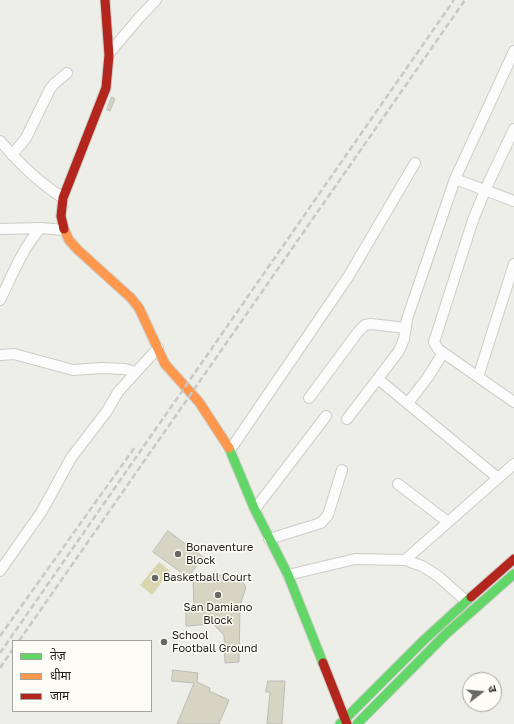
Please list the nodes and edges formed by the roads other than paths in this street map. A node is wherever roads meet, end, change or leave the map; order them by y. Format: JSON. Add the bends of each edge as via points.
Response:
{"nodes":[{"id":1,"x":105,"y":0,"type":"edge"},
{"id":2,"x":156,"y":0,"type":"edge"},
{"id":3,"x":514,"y":51,"type":"edge"},
{"id":4,"x":110,"y":52,"type":"junction"},
{"id":5,"x":67,"y":73,"type":"dead end"},
{"id":6,"x":514,"y":129,"type":"edge"},
{"id":7,"x":0,"y":141,"type":"edge"},
{"id":8,"x":12,"y":155,"type":"junction"},
{"id":9,"x":415,"y":163,"type":"dead end"},
{"id":10,"x":455,"y":179,"type":"junction"},
{"id":11,"x":485,"y":191,"type":"junction"},
{"id":12,"x":63,"y":198,"type":"junction"},
{"id":13,"x":514,"y":201,"type":"edge"},
{"id":14,"x":0,"y":228,"type":"edge"},
{"id":15,"x":41,"y":228,"type":"junction"},
{"id":16,"x":64,"y":230,"type":"junction"},
{"id":17,"x":514,"y":264,"type":"edge"},
{"id":18,"x":0,"y":300,"type":"edge"},
{"id":19,"x":406,"y":328,"type":"junction"},
{"id":20,"x":158,"y":348,"type":"junction"},
{"id":21,"x":443,"y":353,"type":"junction"},
{"id":22,"x":0,"y":355,"type":"edge"},
{"id":23,"x":135,"y":372,"type":"junction"},
{"id":24,"x":478,"y":377,"type":"junction"},
{"id":25,"x":378,"y":379,"type":"junction"},
{"id":26,"x":309,"y":398,"type":"dead end"},
{"id":27,"x":514,"y":402,"type":"edge"},
{"id":28,"x":408,"y":403,"type":"junction"},
{"id":29,"x":326,"y":416,"type":"dead end"},
{"id":30,"x":347,"y":419,"type":"dead end"},
{"id":31,"x":230,"y":450,"type":"junction"},
{"id":32,"x":514,"y":464,"type":"edge"},
{"id":33,"x":342,"y":470,"type":"dead end"},
{"id":34,"x":498,"y":478,"type":"junction"},
{"id":35,"x":398,"y":484,"type":"dead end"},
{"id":36,"x":255,"y":510,"type":"junction"},
{"id":37,"x":448,"y":522,"type":"junction"},
{"id":38,"x":269,"y":539,"type":"junction"},
{"id":39,"x":514,"y":559,"type":"edge"},
{"id":40,"x":405,"y":560,"type":"junction"},
{"id":41,"x":0,"y":571,"type":"edge"},
{"id":42,"x":514,"y":574,"type":"edge"},
{"id":43,"x":288,"y":575,"type":"junction"},
{"id":44,"x":466,"y":601,"type":"junction"},
{"id":45,"x":344,"y":722,"type":"edge"},
{"id":46,"x":357,"y":724,"type":"edge"}],
"edges":[{"from":1,"to":4,"type":"street"},
{"from":2,"to":4,"type":"street"},
{"from":3,"to":10,"type":"street"},
{"from":4,"to":12,"type":"street","via":[[106,88]]},
{"from":5,"to":8,"type":"street","via":[[50,89],[26,138]]},
{"from":6,"to":11,"type":"street"},
{"from":7,"to":8,"type":"street"},
{"from":8,"to":12,"type":"street","via":[[32,175]]},
{"from":9,"to":31,"type":"street","via":[[348,277]]},
{"from":10,"to":11,"type":"street"},
{"from":10,"to":19,"type":"street"},
{"from":11,"to":13,"type":"street"},
{"from":11,"to":21,"type":"street","via":[[435,338],[436,347]]},
{"from":12,"to":16,"type":"street","via":[[61,216]]},
{"from":14,"to":15,"type":"street"},
{"from":15,"to":16,"type":"street"},
{"from":15,"to":18,"type":"street","via":[[20,260]]},
{"from":16,"to":20,"type":"street","via":[[78,250],[139,308]]},
{"from":17,"to":24,"type":"street"},
{"from":19,"to":25,"type":"street","via":[[399,351]]},
{"from":19,"to":26,"type":"street","via":[[365,325]]},
{"from":20,"to":23,"type":"street"},
{"from":20,"to":31,"type":"street","via":[[165,364],[199,402]]},
{"from":21,"to":24,"type":"street"},
{"from":21,"to":28,"type":"street"},
{"from":22,"to":23,"type":"street","via":[[20,356],[73,370],[101,368]]},
{"from":23,"to":41,"type":"street","via":[[71,458],[42,512]]},
{"from":24,"to":27,"type":"street"},
{"from":25,"to":28,"type":"street"},
{"from":25,"to":30,"type":"street"},
{"from":28,"to":34,"type":"street"},
{"from":29,"to":36,"type":"street"},
{"from":31,"to":36,"type":"street"},
{"from":32,"to":34,"type":"street"},
{"from":33,"to":38,"type":"street","via":[[328,515],[324,520]]},
{"from":34,"to":37,"type":"street"},
{"from":35,"to":37,"type":"street"},
{"from":36,"to":38,"type":"street"},
{"from":37,"to":40,"type":"street"},
{"from":38,"to":43,"type":"street"},
{"from":39,"to":44,"type":"street"},
{"from":40,"to":43,"type":"street","via":[[355,559]]},
{"from":40,"to":44,"type":"street","via":[[434,573]]},
{"from":42,"to":46,"type":"street","via":[[447,633]]},
{"from":43,"to":45,"type":"street"},
{"from":44,"to":45,"type":"street"}]}
